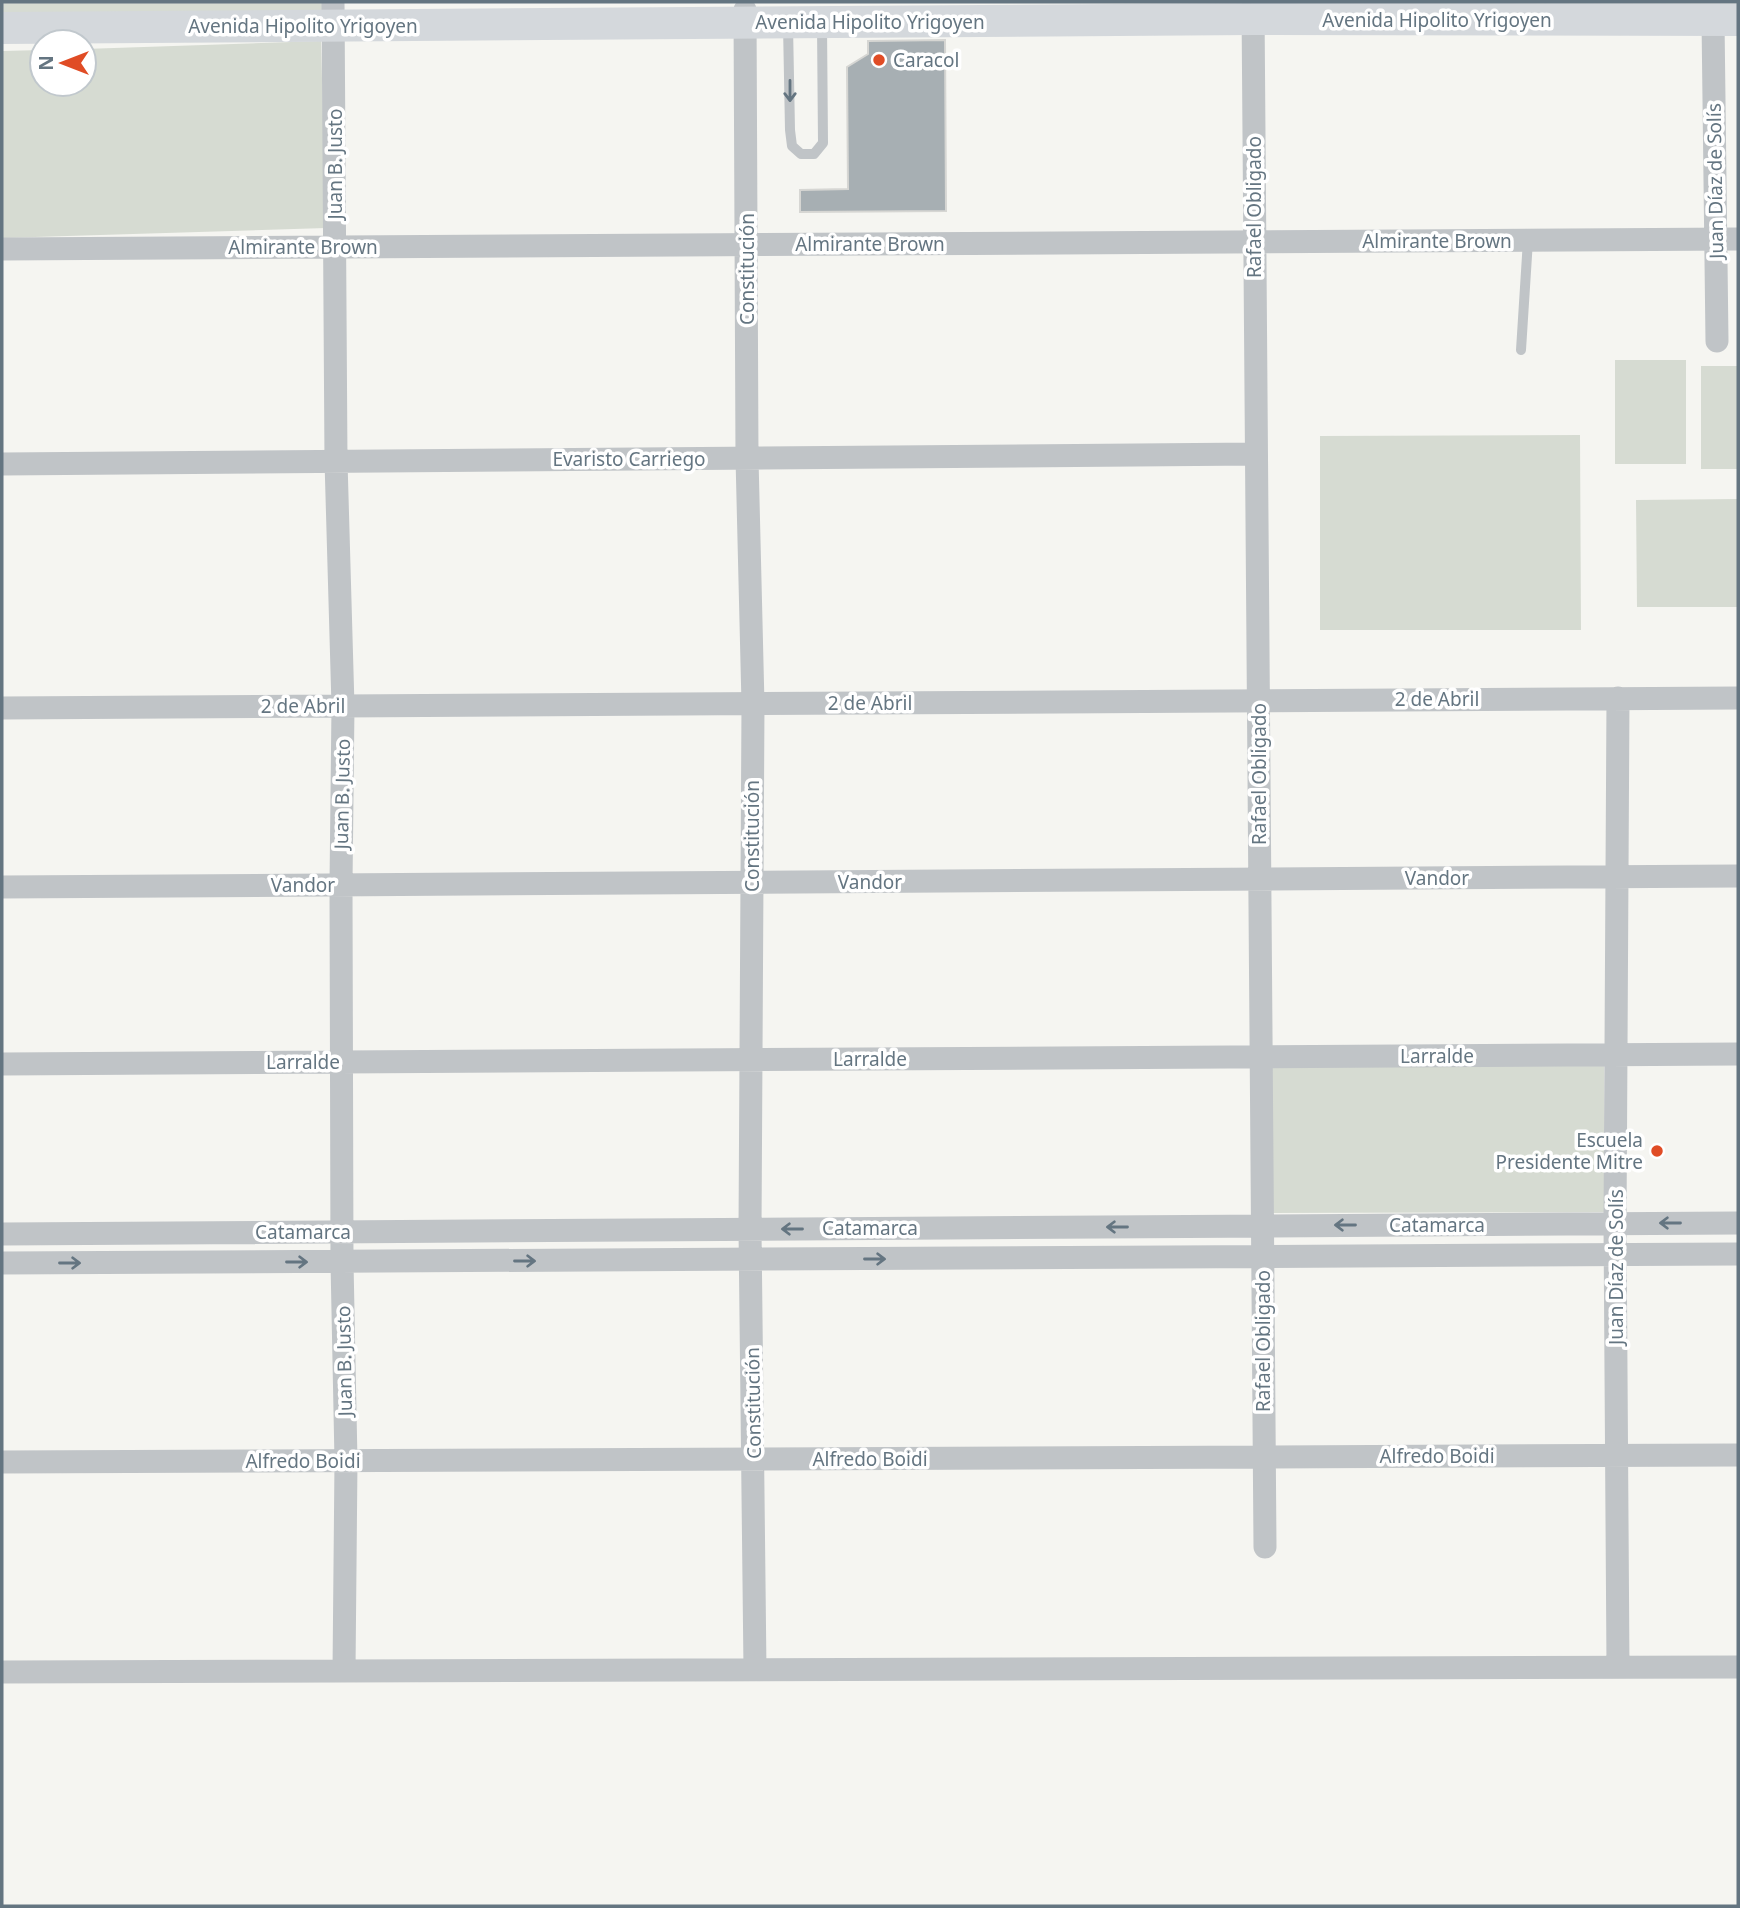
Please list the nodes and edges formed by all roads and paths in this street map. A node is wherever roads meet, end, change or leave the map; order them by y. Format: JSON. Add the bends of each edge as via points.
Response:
{"nodes":[{"id":1,"x":1253,"y":10,"type":"edge"},
{"id":2,"x":745,"y":11,"type":"edge"},
{"id":3,"x":2,"y":13,"type":"edge"},
{"id":4,"x":334,"y":13,"type":"edge"},
{"id":5,"x":1730,"y":15,"type":"edge"},
{"id":6,"x":822,"y":22,"type":"junction"},
{"id":7,"x":788,"y":23,"type":"junction"},
{"id":8,"x":2,"y":28,"type":"edge"},
{"id":9,"x":1727,"y":239,"type":"edge"},
{"id":10,"x":1528,"y":240,"type":"junction"},
{"id":11,"x":1255,"y":242,"type":"junction"},
{"id":12,"x":747,"y":245,"type":"junction"},
{"id":13,"x":336,"y":247,"type":"junction"},
{"id":14,"x":2,"y":249,"type":"edge"},
{"id":15,"x":1717,"y":341,"type":"dead end"},
{"id":16,"x":1521,"y":350,"type":"dead end"},
{"id":17,"x":1255,"y":454,"type":"junction"},
{"id":18,"x":747,"y":458,"type":"junction"},
{"id":19,"x":336,"y":461,"type":"junction"},
{"id":20,"x":2,"y":464,"type":"edge"},
{"id":21,"x":1618,"y":698,"type":"junction"},
{"id":22,"x":1738,"y":698,"type":"edge"},
{"id":23,"x":1259,"y":700,"type":"junction"},
{"id":24,"x":753,"y":704,"type":"junction"},
{"id":25,"x":343,"y":706,"type":"junction"},
{"id":26,"x":2,"y":708,"type":"edge"},
{"id":27,"x":1738,"y":876,"type":"edge"},
{"id":28,"x":1616,"y":877,"type":"junction"},
{"id":29,"x":1260,"y":879,"type":"junction"},
{"id":30,"x":751,"y":882,"type":"junction"},
{"id":31,"x":341,"y":885,"type":"junction"},
{"id":32,"x":2,"y":887,"type":"edge"},
{"id":33,"x":1738,"y":1054,"type":"edge"},
{"id":34,"x":1616,"y":1055,"type":"junction"},
{"id":35,"x":1261,"y":1057,"type":"junction"},
{"id":36,"x":752,"y":1059,"type":"junction"},
{"id":37,"x":342,"y":1062,"type":"junction"},
{"id":38,"x":2,"y":1064,"type":"edge"},
{"id":39,"x":1615,"y":1223,"type":"junction"},
{"id":40,"x":1738,"y":1223,"type":"edge"},
{"id":41,"x":1262,"y":1226,"type":"junction"},
{"id":42,"x":750,"y":1229,"type":"junction"},
{"id":43,"x":343,"y":1231,"type":"junction"},
{"id":44,"x":2,"y":1234,"type":"edge"},
{"id":45,"x":1738,"y":1254,"type":"edge"},
{"id":46,"x":1616,"y":1255,"type":"junction"},
{"id":47,"x":1262,"y":1256,"type":"junction"},
{"id":48,"x":751,"y":1259,"type":"junction"},
{"id":49,"x":342,"y":1262,"type":"junction"},
{"id":50,"x":2,"y":1264,"type":"edge"},
{"id":51,"x":1618,"y":1455,"type":"junction"},
{"id":52,"x":1738,"y":1455,"type":"edge"},
{"id":53,"x":1264,"y":1457,"type":"junction"},
{"id":54,"x":754,"y":1459,"type":"junction"},
{"id":55,"x":346,"y":1461,"type":"junction"},
{"id":56,"x":2,"y":1462,"type":"edge"},
{"id":57,"x":1265,"y":1547,"type":"dead end"},
{"id":58,"x":1618,"y":1667,"type":"junction"},
{"id":59,"x":1738,"y":1667,"type":"edge"},
{"id":60,"x":755,"y":1670,"type":"junction"},
{"id":61,"x":344,"y":1671,"type":"junction"},
{"id":62,"x":2,"y":1672,"type":"edge"}],
"edges":[{"from":1,"to":2,"type":"main road","name":"Avenida Hipolito Yrigoyen"},
{"from":1,"to":5,"type":"main road","name":"Avenida Hipolito Yrigoyen"},
{"from":1,"to":6,"type":"main road","name":"Avenida Hipolito Yrigoyen"},
{"from":1,"to":11,"type":"street","name":"Rafael Obligado"},
{"from":2,"to":4,"type":"main road","name":"Avenida Hipolito Yrigoyen"},
{"from":2,"to":7,"type":"main road","name":"Avenida Hipolito Yrigoyen"},
{"from":2,"to":12,"type":"street","name":"Constitución"},
{"from":3,"to":4,"type":"main road","name":"Avenida Hipolito Yrigoyen"},
{"from":4,"to":8,"type":"main road","name":"Avenida Hipolito Yrigoyen"},
{"from":4,"to":13,"type":"street","name":"Juan B. Justo"},
{"from":5,"to":9,"type":"street","name":"Juan Díaz de Solís"},
{"from":6,"to":7,"type":"main road","name":"Avenida Hipolito Yrigoyen"},
{"from":7,"to":6,"type":"lane","one_way":true,"via":[[792,146],[802,154],[814,154],[822,142]]},
{"from":9,"to":10,"type":"street","name":"Almirante Brown"},
{"from":9,"to":15,"type":"street","name":"Juan Díaz de Solís"},
{"from":10,"to":11,"type":"street","name":"Almirante Brown"},
{"from":10,"to":16,"type":"lane"},
{"from":11,"to":12,"type":"street","name":"Almirante Brown"},
{"from":11,"to":17,"type":"street","name":"Rafael Obligado"},
{"from":12,"to":13,"type":"street","name":"Almirante Brown"},
{"from":12,"to":18,"type":"street","name":"Constitución"},
{"from":13,"to":14,"type":"street","name":"Almirante Brown"},
{"from":13,"to":19,"type":"street","name":"Juan B. Justo"},
{"from":17,"to":18,"type":"street","name":"Evaristo Carriego"},
{"from":17,"to":23,"type":"street","name":"Rafael Obligado"},
{"from":18,"to":19,"type":"street","name":"Evaristo Carriego"},
{"from":18,"to":24,"type":"street","name":"Constitución"},
{"from":19,"to":20,"type":"street","name":"Evaristo Carriego"},
{"from":19,"to":25,"type":"street","name":"Juan B. Justo"},
{"from":21,"to":22,"type":"street","name":"2 de Abril"},
{"from":21,"to":23,"type":"street","name":"2 de Abril"},
{"from":21,"to":28,"type":"street","name":"Juan Díaz de Solís"},
{"from":23,"to":24,"type":"street","name":"2 de Abril"},
{"from":23,"to":29,"type":"street","name":"Rafael Obligado"},
{"from":24,"to":25,"type":"street","name":"2 de Abril"},
{"from":24,"to":30,"type":"street","name":"Constitución"},
{"from":25,"to":26,"type":"street","name":"2 de Abril"},
{"from":25,"to":31,"type":"street","name":"Juan B. Justo"},
{"from":27,"to":28,"type":"street","name":"Vandor"},
{"from":28,"to":29,"type":"street","name":"Vandor"},
{"from":28,"to":34,"type":"street","name":"Juan Díaz de Solís"},
{"from":29,"to":30,"type":"street","name":"Vandor"},
{"from":29,"to":35,"type":"street","name":"Rafael Obligado"},
{"from":30,"to":31,"type":"street","name":"Vandor"},
{"from":30,"to":36,"type":"street","name":"Constitución"},
{"from":31,"to":32,"type":"street","name":"Vandor"},
{"from":31,"to":37,"type":"street","name":"Juan B. Justo"},
{"from":33,"to":34,"type":"street","name":"Larralde"},
{"from":34,"to":35,"type":"street","name":"Larralde"},
{"from":34,"to":39,"type":"street","name":"Juan Díaz de Solís"},
{"from":35,"to":36,"type":"street","name":"Larralde"},
{"from":35,"to":41,"type":"street","name":"Rafael Obligado"},
{"from":36,"to":37,"type":"street","name":"Larralde"},
{"from":36,"to":42,"type":"street","name":"Constitución"},
{"from":37,"to":38,"type":"street","name":"Larralde"},
{"from":37,"to":43,"type":"street","name":"Juan B. Justo"},
{"from":40,"to":39,"type":"street","name":"Catamarca","one_way":true},
{"from":39,"to":41,"type":"street","name":"Catamarca","one_way":true},
{"from":39,"to":46,"type":"street","name":"Juan Díaz de Solís"},
{"from":41,"to":42,"type":"street","name":"Catamarca","one_way":true},
{"from":41,"to":47,"type":"street","name":"Rafael Obligado"},
{"from":42,"to":43,"type":"street","name":"Catamarca"},
{"from":42,"to":48,"type":"street","name":"Constitución"},
{"from":43,"to":44,"type":"street","name":"Catamarca"},
{"from":43,"to":49,"type":"street","name":"Juan B. Justo"},
{"from":45,"to":46,"type":"street","name":"Catamarca"},
{"from":46,"to":47,"type":"street","name":"Catamarca"},
{"from":46,"to":51,"type":"street","name":"Juan Díaz de Solís"},
{"from":48,"to":47,"type":"street","name":"Catamarca","one_way":true},
{"from":47,"to":53,"type":"street","name":"Rafael Obligado"},
{"from":49,"to":48,"type":"street","name":"Catamarca","one_way":true},
{"from":48,"to":54,"type":"street","name":"Constitución"},
{"from":50,"to":49,"type":"street","name":"Catamarca","one_way":true},
{"from":49,"to":55,"type":"street","name":"Juan B. Justo"},
{"from":51,"to":52,"type":"street","name":"Alfredo Boidi"},
{"from":51,"to":53,"type":"street","name":"Alfredo Boidi"},
{"from":51,"to":58,"type":"street","name":"Juan Díaz de Solís"},
{"from":53,"to":54,"type":"street","name":"Alfredo Boidi"},
{"from":53,"to":57,"type":"street","name":"Rafael Obligado"},
{"from":54,"to":55,"type":"street","name":"Alfredo Boidi"},
{"from":54,"to":60,"type":"street","name":"Constitución"},
{"from":55,"to":56,"type":"street","name":"Alfredo Boidi"},
{"from":55,"to":61,"type":"street","name":"Juan B. Justo"},
{"from":58,"to":59,"type":"street"},
{"from":58,"to":60,"type":"street"},
{"from":60,"to":61,"type":"street"},
{"from":61,"to":62,"type":"street"}]}
